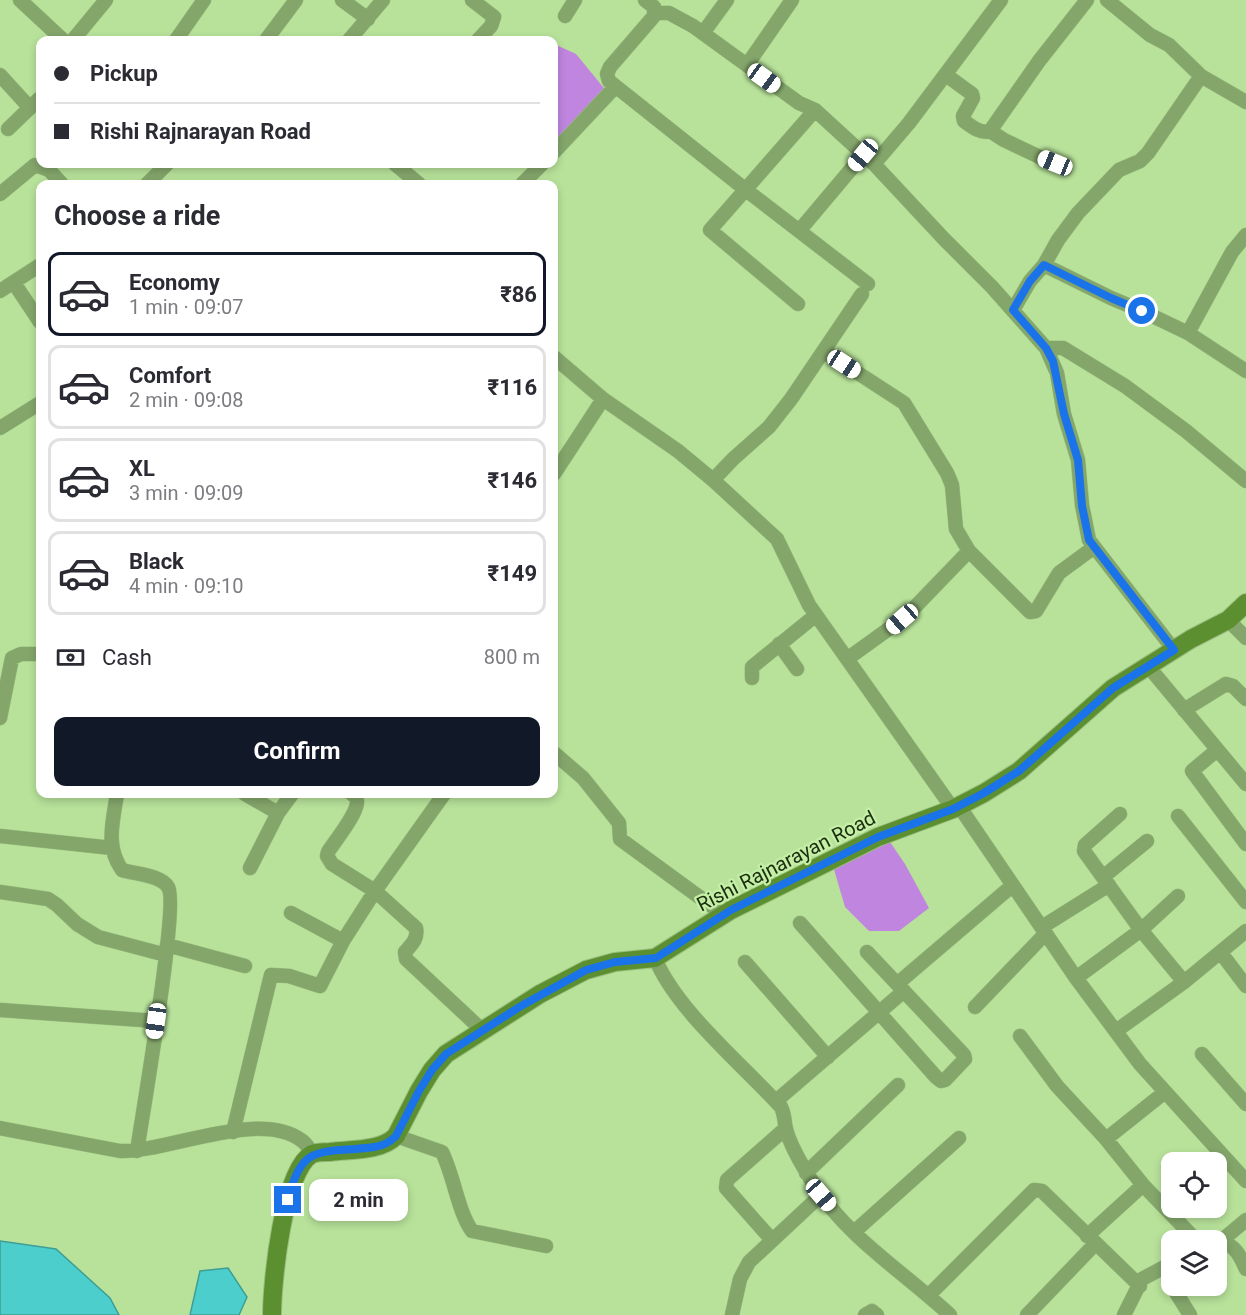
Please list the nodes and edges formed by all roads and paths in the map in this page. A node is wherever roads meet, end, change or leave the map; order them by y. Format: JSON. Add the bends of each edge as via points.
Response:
{"nodes":[{"id":1,"x":106,"y":0,"type":"edge"},
{"id":2,"x":204,"y":0,"type":"edge"},
{"id":3,"x":296,"y":0,"type":"edge"},
{"id":4,"x":342,"y":0,"type":"edge"},
{"id":5,"x":383,"y":0,"type":"edge"},
{"id":6,"x":472,"y":0,"type":"edge"},
{"id":7,"x":576,"y":0,"type":"edge"},
{"id":8,"x":645,"y":0,"type":"edge"},
{"id":9,"x":727,"y":0,"type":"edge"},
{"id":10,"x":792,"y":0,"type":"edge"},
{"id":11,"x":1001,"y":0,"type":"edge"},
{"id":12,"x":1087,"y":0,"type":"edge"},
{"id":13,"x":1107,"y":0,"type":"edge"},
{"id":14,"x":22,"y":1,"type":"edge"},
{"id":15,"x":655,"y":13,"type":"junction"},
{"id":16,"x":565,"y":16,"type":"dead end"},
{"id":17,"x":368,"y":19,"type":"junction"},
{"id":18,"x":703,"y":33,"type":"junction"},
{"id":19,"x":59,"y":36,"type":"edge"},
{"id":20,"x":76,"y":36,"type":"edge"},
{"id":21,"x":179,"y":36,"type":"edge"},
{"id":22,"x":269,"y":36,"type":"edge"},
{"id":23,"x":353,"y":36,"type":"edge"},
{"id":24,"x":482,"y":36,"type":"edge"},
{"id":25,"x":747,"y":65,"type":"junction"},
{"id":26,"x":0,"y":75,"type":"edge"},
{"id":27,"x":946,"y":75,"type":"junction"},
{"id":28,"x":1201,"y":76,"type":"junction"},
{"id":29,"x":615,"y":87,"type":"junction"},
{"id":30,"x":1246,"y":102,"type":"edge"},
{"id":31,"x":35,"y":103,"type":"edge"},
{"id":32,"x":815,"y":110,"type":"junction"},
{"id":33,"x":8,"y":129,"type":"dead end"},
{"id":34,"x":990,"y":131,"type":"junction"},
{"id":35,"x":558,"y":148,"type":"edge"},
{"id":36,"x":868,"y":160,"type":"junction"},
{"id":37,"x":36,"y":166,"type":"edge"},
{"id":38,"x":43,"y":168,"type":"edge"},
{"id":39,"x":400,"y":168,"type":"edge"},
{"id":40,"x":538,"y":168,"type":"edge"},
{"id":41,"x":1065,"y":169,"type":"dead end"},
{"id":42,"x":58,"y":180,"type":"edge"},
{"id":43,"x":414,"y":180,"type":"edge"},
{"id":44,"x":526,"y":180,"type":"edge"},
{"id":45,"x":746,"y":190,"type":"junction"},
{"id":46,"x":0,"y":194,"type":"edge"},
{"id":47,"x":799,"y":231,"type":"junction"},
{"id":48,"x":1246,"y":235,"type":"edge"},
{"id":49,"x":1044,"y":265,"type":"junction"},
{"id":50,"x":36,"y":268,"type":"edge"},
{"id":51,"x":14,"y":283,"type":"junction"},
{"id":52,"x":0,"y":291,"type":"edge"},
{"id":53,"x":798,"y":304,"type":"dead end"},
{"id":54,"x":1013,"y":310,"type":"junction"},
{"id":55,"x":36,"y":316,"type":"edge"},
{"id":56,"x":1188,"y":333,"type":"junction"},
{"id":57,"x":1046,"y":348,"type":"junction"},
{"id":58,"x":824,"y":351,"type":"junction"},
{"id":59,"x":558,"y":360,"type":"edge"},
{"id":60,"x":1246,"y":371,"type":"edge"},
{"id":61,"x":603,"y":399,"type":"junction"},
{"id":62,"x":36,"y":406,"type":"edge"},
{"id":63,"x":0,"y":428,"type":"edge"},
{"id":64,"x":558,"y":468,"type":"edge"},
{"id":65,"x":713,"y":480,"type":"junction"},
{"id":66,"x":1246,"y":481,"type":"edge"},
{"id":67,"x":1093,"y":548,"type":"junction"},
{"id":68,"x":969,"y":552,"type":"junction"},
{"id":69,"x":1246,"y":603,"type":"edge"},
{"id":70,"x":816,"y":615,"type":"junction"},
{"id":71,"x":1228,"y":620,"type":"junction"},
{"id":72,"x":1246,"y":638,"type":"edge"},
{"id":73,"x":779,"y":644,"type":"junction"},
{"id":74,"x":1174,"y":650,"type":"junction"},
{"id":75,"x":36,"y":654,"type":"edge"},
{"id":76,"x":847,"y":659,"type":"junction"},
{"id":77,"x":1148,"y":666,"type":"junction"},
{"id":78,"x":797,"y":669,"type":"dead end"},
{"id":79,"x":752,"y":678,"type":"dead end"},
{"id":80,"x":1246,"y":699,"type":"edge"},
{"id":81,"x":1184,"y":710,"type":"junction"},
{"id":82,"x":0,"y":718,"type":"edge"},
{"id":83,"x":1217,"y":750,"type":"junction"},
{"id":84,"x":558,"y":756,"type":"edge"},
{"id":85,"x":1246,"y":784,"type":"edge"},
{"id":86,"x":116,"y":798,"type":"edge"},
{"id":87,"x":252,"y":798,"type":"edge"},
{"id":88,"x":289,"y":798,"type":"edge"},
{"id":89,"x":356,"y":798,"type":"edge"},
{"id":90,"x":441,"y":798,"type":"edge"},
{"id":91,"x":956,"y":807,"type":"junction"},
{"id":92,"x":278,"y":813,"type":"junction"},
{"id":93,"x":1120,"y":814,"type":"dead end"},
{"id":94,"x":1178,"y":816,"type":"dead end"},
{"id":95,"x":0,"y":836,"type":"edge"},
{"id":96,"x":1147,"y":841,"type":"dead end"},
{"id":97,"x":1246,"y":844,"type":"edge"},
{"id":98,"x":112,"y":848,"type":"junction"},
{"id":99,"x":250,"y":868,"type":"dead end"},
{"id":100,"x":1106,"y":881,"type":"junction"},
{"id":101,"x":1013,"y":885,"type":"junction"},
{"id":102,"x":375,"y":891,"type":"junction"},
{"id":103,"x":0,"y":892,"type":"edge"},
{"id":104,"x":1178,"y":896,"type":"dead end"},
{"id":105,"x":1246,"y":902,"type":"edge"},
{"id":106,"x":291,"y":913,"type":"dead end"},
{"id":107,"x":724,"y":915,"type":"junction"},
{"id":108,"x":800,"y":923,"type":"dead end"},
{"id":109,"x":1044,"y":930,"type":"junction"},
{"id":110,"x":1141,"y":930,"type":"junction"},
{"id":111,"x":1246,"y":930,"type":"edge"},
{"id":112,"x":343,"y":941,"type":"junction"},
{"id":113,"x":167,"y":950,"type":"junction"},
{"id":114,"x":867,"y":952,"type":"dead end"},
{"id":115,"x":1221,"y":953,"type":"junction"},
{"id":116,"x":656,"y":958,"type":"junction"},
{"id":117,"x":745,"y":962,"type":"dead end"},
{"id":118,"x":245,"y":966,"type":"dead end"},
{"id":119,"x":1076,"y":978,"type":"junction"},
{"id":120,"x":1184,"y":982,"type":"junction"},
{"id":121,"x":1246,"y":986,"type":"edge"},
{"id":122,"x":900,"y":988,"type":"junction"},
{"id":123,"x":975,"y":1007,"type":"dead end"},
{"id":124,"x":0,"y":1010,"type":"edge"},
{"id":125,"x":879,"y":1014,"type":"junction"},
{"id":126,"x":156,"y":1021,"type":"junction"},
{"id":127,"x":483,"y":1031,"type":"junction"},
{"id":128,"x":1116,"y":1031,"type":"junction"},
{"id":129,"x":1020,"y":1036,"type":"dead end"},
{"id":130,"x":1202,"y":1054,"type":"dead end"},
{"id":131,"x":828,"y":1057,"type":"junction"},
{"id":132,"x":898,"y":1085,"type":"dead end"},
{"id":133,"x":1165,"y":1092,"type":"junction"},
{"id":134,"x":776,"y":1101,"type":"junction"},
{"id":135,"x":1246,"y":1104,"type":"edge"},
{"id":136,"x":0,"y":1128,"type":"edge"},
{"id":137,"x":786,"y":1128,"type":"junction"},
{"id":138,"x":233,"y":1132,"type":"junction"},
{"id":139,"x":396,"y":1136,"type":"junction"},
{"id":140,"x":959,"y":1138,"type":"dead end"},
{"id":141,"x":1106,"y":1139,"type":"junction"},
{"id":142,"x":137,"y":1151,"type":"junction"},
{"id":143,"x":313,"y":1154,"type":"junction"},
{"id":144,"x":806,"y":1173,"type":"junction"},
{"id":145,"x":1246,"y":1181,"type":"edge"},
{"id":146,"x":1143,"y":1185,"type":"junction"},
{"id":147,"x":821,"y":1195,"type":"junction"},
{"id":148,"x":1246,"y":1220,"type":"edge"},
{"id":149,"x":1186,"y":1230,"type":"edge"},
{"id":150,"x":854,"y":1232,"type":"junction"},
{"id":151,"x":1227,"y":1235,"type":"edge"},
{"id":152,"x":772,"y":1240,"type":"junction"},
{"id":153,"x":1091,"y":1240,"type":"junction"},
{"id":154,"x":1227,"y":1244,"type":"edge"},
{"id":155,"x":546,"y":1246,"type":"dead end"},
{"id":156,"x":1161,"y":1268,"type":"edge"},
{"id":157,"x":1246,"y":1269,"type":"edge"},
{"id":158,"x":1140,"y":1286,"type":"junction"},
{"id":159,"x":929,"y":1295,"type":"junction"},
{"id":160,"x":1179,"y":1296,"type":"edge"},
{"id":161,"x":272,"y":1315,"type":"edge"},
{"id":162,"x":732,"y":1315,"type":"edge"},
{"id":163,"x":865,"y":1315,"type":"edge"},
{"id":164,"x":878,"y":1315,"type":"edge"},
{"id":165,"x":950,"y":1315,"type":"edge"},
{"id":166,"x":1027,"y":1315,"type":"edge"},
{"id":167,"x":1124,"y":1315,"type":"edge"},
{"id":168,"x":1190,"y":1315,"type":"edge"}],
"edges":[{"from":1,"to":20,"type":"street"},
{"from":2,"to":21,"type":"street"},
{"from":3,"to":22,"type":"street"},
{"from":4,"to":17,"type":"street"},
{"from":5,"to":17,"type":"street"},
{"from":6,"to":24,"type":"street","via":[[494,18]]},
{"from":7,"to":16,"type":"street"},
{"from":8,"to":15,"type":"street"},
{"from":9,"to":18,"type":"street"},
{"from":10,"to":25,"type":"street"},
{"from":11,"to":27,"type":"street"},
{"from":12,"to":34,"type":"street"},
{"from":13,"to":28,"type":"street","via":[[1150,35],[1169,45]]},
{"from":14,"to":19,"type":"street"},
{"from":15,"to":18,"type":"street","via":[[669,13]]},
{"from":15,"to":29,"type":"street","via":[[610,67],[607,74]]},
{"from":17,"to":23,"type":"street"},
{"from":18,"to":25,"type":"street"},
{"from":25,"to":32,"type":"street"},
{"from":26,"to":31,"type":"street"},
{"from":27,"to":34,"type":"street","via":[[972,94],[964,121],[984,133]]},
{"from":27,"to":36,"type":"street"},
{"from":28,"to":30,"type":"street"},
{"from":28,"to":49,"type":"street","via":[[1148,153],[1119,170],[1078,213]]},
{"from":29,"to":35,"type":"street"},
{"from":29,"to":45,"type":"street"},
{"from":31,"to":33,"type":"street"},
{"from":32,"to":36,"type":"street"},
{"from":32,"to":45,"type":"street"},
{"from":34,"to":41,"type":"street"},
{"from":36,"to":47,"type":"street"},
{"from":36,"to":54,"type":"street"},
{"from":37,"to":46,"type":"street"},
{"from":38,"to":42,"type":"street"},
{"from":39,"to":43,"type":"street"},
{"from":40,"to":44,"type":"street"},
{"from":45,"to":47,"type":"street"},
{"from":45,"to":53,"type":"street","via":[[705,225]]},
{"from":47,"to":58,"type":"street","via":[[865,289]]},
{"from":48,"to":56,"type":"street","via":[[1232,252]]},
{"from":49,"to":54,"type":"street"},
{"from":49,"to":56,"type":"street"},
{"from":50,"to":51,"type":"street"},
{"from":51,"to":52,"type":"street"},
{"from":51,"to":55,"type":"street"},
{"from":54,"to":57,"type":"street"},
{"from":56,"to":60,"type":"street"},
{"from":57,"to":66,"type":"street","via":[[1063,348],[1125,386]]},
{"from":57,"to":67,"type":"street","via":[[1057,373],[1078,460],[1086,529]]},
{"from":58,"to":65,"type":"street","via":[[769,427]]},
{"from":58,"to":68,"type":"street","via":[[904,403],[947,473],[956,529]]},
{"from":59,"to":61,"type":"street"},
{"from":61,"to":64,"type":"street"},
{"from":61,"to":65,"type":"street"},
{"from":62,"to":63,"type":"street"},
{"from":65,"to":70,"type":"street","via":[[777,539]]},
{"from":67,"to":68,"type":"street","via":[[1059,573],[1036,611],[1030,612]]},
{"from":67,"to":74,"type":"street"},
{"from":68,"to":76,"type":"street","via":[[913,609]]},
{"from":69,"to":71,"type":"main road","name":"Rishi Rajnarayan Road"},
{"from":70,"to":73,"type":"street"},
{"from":70,"to":76,"type":"street"},
{"from":71,"to":72,"type":"street"},
{"from":71,"to":74,"type":"main road","name":"Rishi Rajnarayan Road"},
{"from":73,"to":78,"type":"street"},
{"from":73,"to":79,"type":"street","via":[[752,667]]},
{"from":74,"to":77,"type":"main road","name":"Rishi Rajnarayan Road"},
{"from":75,"to":82,"type":"street","via":[[12,658]]},
{"from":76,"to":91,"type":"street"},
{"from":77,"to":81,"type":"street"},
{"from":77,"to":91,"type":"main road","name":"Rishi Rajnarayan Road","via":[[1113,688],[1019,771]]},
{"from":80,"to":81,"type":"street","via":[[1226,684]]},
{"from":81,"to":83,"type":"street"},
{"from":83,"to":85,"type":"street"},
{"from":83,"to":97,"type":"street","via":[[1192,771]]},
{"from":84,"to":107,"type":"street","via":[[583,778],[619,823],[620,839]]},
{"from":86,"to":98,"type":"street"},
{"from":87,"to":92,"type":"street"},
{"from":88,"to":92,"type":"street"},
{"from":89,"to":102,"type":"street","via":[[353,814],[327,856],[332,864]]},
{"from":90,"to":102,"type":"street"},
{"from":91,"to":101,"type":"street"},
{"from":91,"to":107,"type":"main road","name":"Rishi Rajnarayan Road","via":[[878,837]]},
{"from":92,"to":99,"type":"street"},
{"from":93,"to":100,"type":"street","via":[[1084,848]]},
{"from":94,"to":105,"type":"street"},
{"from":95,"to":98,"type":"street"},
{"from":96,"to":100,"type":"street"},
{"from":98,"to":113,"type":"street","via":[[122,870],[167,884],[171,908]]},
{"from":100,"to":109,"type":"street"},
{"from":100,"to":110,"type":"street"},
{"from":101,"to":109,"type":"street"},
{"from":101,"to":122,"type":"street"},
{"from":102,"to":112,"type":"street"},
{"from":102,"to":127,"type":"street","via":[[416,928],[415,941],[405,952],[406,959]]},
{"from":103,"to":113,"type":"street","via":[[48,899],[98,937]]},
{"from":104,"to":110,"type":"street"},
{"from":106,"to":112,"type":"street"},
{"from":107,"to":116,"type":"main road","name":"Rishi Rajnarayan Road"},
{"from":108,"to":125,"type":"street"},
{"from":109,"to":119,"type":"street"},
{"from":109,"to":123,"type":"street"},
{"from":110,"to":119,"type":"street"},
{"from":110,"to":120,"type":"street"},
{"from":111,"to":115,"type":"street"},
{"from":112,"to":138,"type":"street","via":[[320,986],[271,975]]},
{"from":113,"to":118,"type":"street"},
{"from":113,"to":126,"type":"street"},
{"from":114,"to":122,"type":"street"},
{"from":115,"to":120,"type":"street"},
{"from":115,"to":121,"type":"street"},
{"from":116,"to":127,"type":"main road","name":"Rishi Rajnarayan Road","via":[[586,970]]},
{"from":116,"to":134,"type":"street","via":[[699,1021]]},
{"from":117,"to":131,"type":"street"},
{"from":119,"to":128,"type":"street"},
{"from":120,"to":128,"type":"street"},
{"from":122,"to":125,"type":"street"},
{"from":122,"to":125,"type":"street","via":[[965,1059],[941,1081]]},
{"from":124,"to":126,"type":"street"},
{"from":125,"to":131,"type":"street"},
{"from":126,"to":142,"type":"street"},
{"from":127,"to":139,"type":"main road","name":"Rishi Rajnarayan Road","via":[[446,1054],[432,1070]]},
{"from":128,"to":133,"type":"street"},
{"from":129,"to":141,"type":"street","via":[[1057,1086]]},
{"from":130,"to":135,"type":"street"},
{"from":131,"to":134,"type":"street"},
{"from":132,"to":144,"type":"street"},
{"from":133,"to":141,"type":"street"},
{"from":133,"to":145,"type":"street"},
{"from":134,"to":137,"type":"street"},
{"from":136,"to":142,"type":"street"},
{"from":137,"to":144,"type":"street"},
{"from":137,"to":152,"type":"street","via":[[725,1184]]},
{"from":138,"to":142,"type":"street"},
{"from":138,"to":143,"type":"street","via":[[271,1130],[287,1134],[301,1140]]},
{"from":139,"to":143,"type":"main road","via":[[379,1146]]},
{"from":139,"to":155,"type":"street","via":[[442,1152],[472,1231]]},
{"from":140,"to":150,"type":"street"},
{"from":141,"to":146,"type":"street"},
{"from":143,"to":161,"type":"main road","via":[[293,1181],[279,1238]]},
{"from":144,"to":147,"type":"street"},
{"from":146,"to":149,"type":"street"},
{"from":146,"to":153,"type":"street"},
{"from":147,"to":150,"type":"street"},
{"from":147,"to":152,"type":"street"},
{"from":148,"to":151,"type":"street"},
{"from":150,"to":159,"type":"street"},
{"from":152,"to":162,"type":"street","via":[[749,1262]]},
{"from":153,"to":158,"type":"street"},
{"from":153,"to":159,"type":"street","via":[[1042,1191],[1034,1190]]},
{"from":153,"to":166,"type":"street"},
{"from":154,"to":157,"type":"street","via":[[1238,1251]]},
{"from":156,"to":158,"type":"street","via":[[1142,1279]]},
{"from":158,"to":167,"type":"street"},
{"from":159,"to":165,"type":"street"},
{"from":160,"to":168,"type":"street"},
{"from":163,"to":164,"type":"street","via":[[872,1311]]}]}
